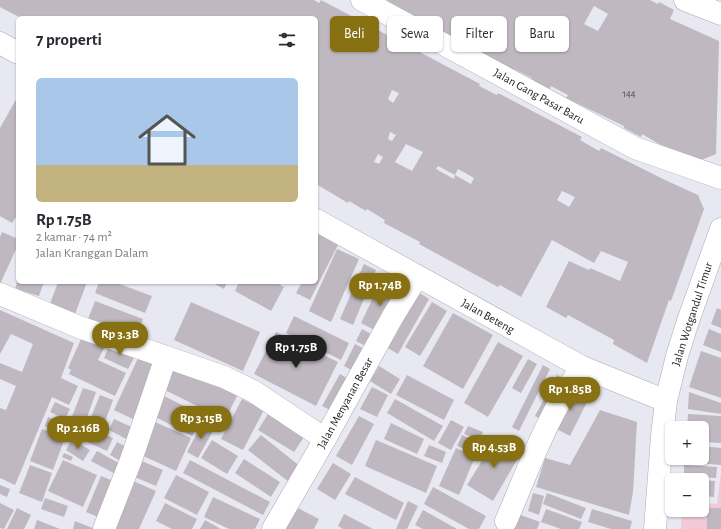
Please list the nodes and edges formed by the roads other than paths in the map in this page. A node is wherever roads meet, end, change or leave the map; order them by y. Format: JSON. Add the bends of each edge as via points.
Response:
{"nodes":[{"id":1,"x":362,"y":0,"type":"edge"},
{"id":2,"x":685,"y":0,"type":"edge"},
{"id":3,"x":721,"y":14,"type":"edge"},
{"id":4,"x":0,"y":43,"type":"edge"},
{"id":5,"x":16,"y":52,"type":"edge"},
{"id":6,"x":721,"y":178,"type":"edge"},
{"id":7,"x":318,"y":221,"type":"edge"},
{"id":8,"x":721,"y":229,"type":"edge"},
{"id":9,"x":417,"y":277,"type":"junction"},
{"id":10,"x":0,"y":294,"type":"edge"},
{"id":11,"x":166,"y":357,"type":"junction"},
{"id":12,"x":582,"y":367,"type":"junction"},
{"id":13,"x":666,"y":401,"type":"junction"},
{"id":14,"x":325,"y":439,"type":"junction"},
{"id":15,"x":506,"y":521,"type":"dead end"},
{"id":16,"x":104,"y":529,"type":"edge"},
{"id":17,"x":272,"y":529,"type":"edge"},
{"id":18,"x":655,"y":529,"type":"edge"}],
"edges":[{"from":1,"to":6,"type":"street","name":"Jalan Gang Pasar Baru","via":[[635,148]]},
{"from":2,"to":3,"type":"street"},
{"from":4,"to":5,"type":"street"},
{"from":7,"to":9,"type":"street","name":"Jalan Beteng"},
{"from":8,"to":13,"type":"street","name":"Jalan Wotgandul Timur","via":[[688,321]]},
{"from":9,"to":12,"type":"street","name":"Jalan Beteng"},
{"from":9,"to":14,"type":"street","name":"Jalan Menyanan Besar"},
{"from":10,"to":11,"type":"street","via":[[79,327]]},
{"from":11,"to":14,"type":"street","via":[[224,377],[253,391]]},
{"from":11,"to":16,"type":"street","via":[[131,460]]},
{"from":12,"to":13,"type":"street","name":"Jalan Beteng"},
{"from":12,"to":15,"type":"street","via":[[544,432]]},
{"from":13,"to":18,"type":"street","name":"Jalan Wotgandul Timur"},
{"from":14,"to":17,"type":"street","name":"Jalan Menyanan Besar"}]}
